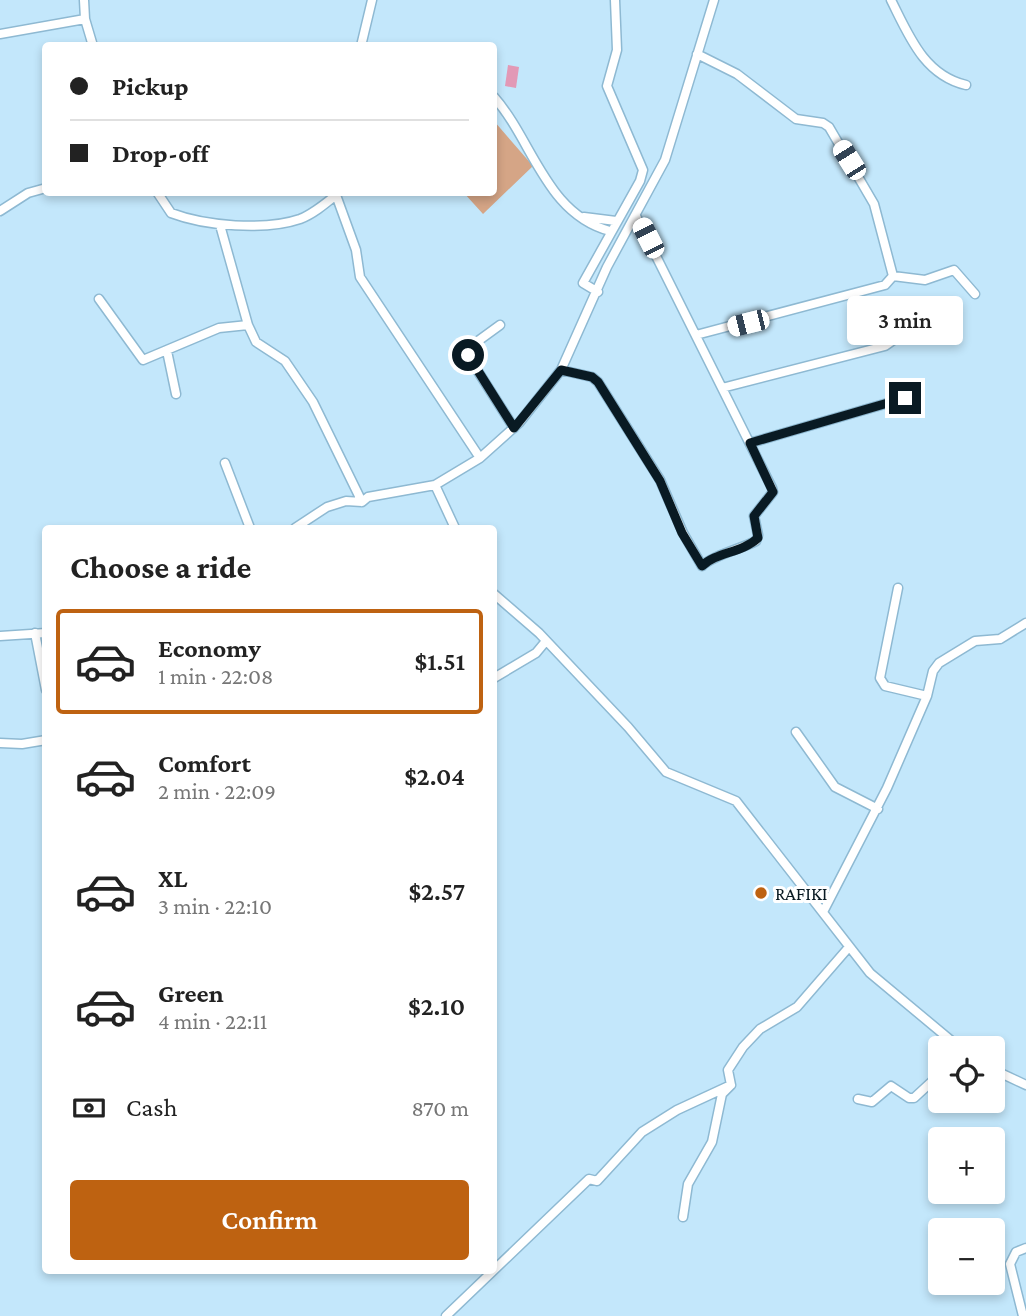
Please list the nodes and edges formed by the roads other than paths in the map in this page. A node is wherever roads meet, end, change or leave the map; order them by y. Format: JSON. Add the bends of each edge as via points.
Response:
{"nodes":[{"id":1,"x":84,"y":0,"type":"edge"},
{"id":2,"x":372,"y":0,"type":"edge"},
{"id":3,"x":615,"y":0,"type":"edge"},
{"id":4,"x":714,"y":0,"type":"edge"},
{"id":5,"x":891,"y":0,"type":"edge"},
{"id":6,"x":85,"y":19,"type":"junction"},
{"id":7,"x":0,"y":34,"type":"edge"},
{"id":8,"x":92,"y":42,"type":"edge"},
{"id":9,"x":362,"y":42,"type":"edge"},
{"id":10,"x":697,"y":54,"type":"junction"},
{"id":11,"x":966,"y":85,"type":"dead end"},
{"id":12,"x":497,"y":102,"type":"edge"},
{"id":13,"x":42,"y":189,"type":"edge"},
{"id":14,"x":161,"y":196,"type":"edge"},
{"id":15,"x":332,"y":196,"type":"edge"},
{"id":16,"x":336,"y":196,"type":"edge"},
{"id":17,"x":0,"y":211,"type":"edge"},
{"id":18,"x":575,"y":213,"type":"junction"},
{"id":19,"x":636,"y":216,"type":"junction"},
{"id":20,"x":616,"y":221,"type":"junction"},
{"id":21,"x":220,"y":225,"type":"junction"},
{"id":22,"x":610,"y":232,"type":"junction"},
{"id":23,"x":893,"y":276,"type":"junction"},
{"id":24,"x":598,"y":292,"type":"junction"},
{"id":25,"x":975,"y":294,"type":"dead end"},
{"id":26,"x":99,"y":299,"type":"dead end"},
{"id":27,"x":893,"y":324,"type":"dead end"},
{"id":28,"x":248,"y":325,"type":"junction"},
{"id":29,"x":500,"y":325,"type":"dead end"},
{"id":30,"x":696,"y":335,"type":"junction"},
{"id":31,"x":166,"y":351,"type":"junction"},
{"id":32,"x":561,"y":370,"type":"junction"},
{"id":33,"x":722,"y":388,"type":"junction"},
{"id":34,"x":176,"y":394,"type":"dead end"},
{"id":35,"x":905,"y":398,"type":"dead end"},
{"id":36,"x":514,"y":428,"type":"junction"},
{"id":37,"x":750,"y":443,"type":"junction"},
{"id":38,"x":480,"y":458,"type":"junction"},
{"id":39,"x":225,"y":463,"type":"dead end"},
{"id":40,"x":435,"y":485,"type":"junction"},
{"id":41,"x":362,"y":502,"type":"junction"},
{"id":42,"x":249,"y":525,"type":"edge"},
{"id":43,"x":300,"y":525,"type":"edge"},
{"id":44,"x":454,"y":525,"type":"edge"},
{"id":45,"x":898,"y":588,"type":"dead end"},
{"id":46,"x":497,"y":597,"type":"edge"},
{"id":47,"x":1026,"y":624,"type":"edge"},
{"id":48,"x":42,"y":632,"type":"edge"},
{"id":49,"x":35,"y":633,"type":"junction"},
{"id":50,"x":0,"y":636,"type":"edge"},
{"id":51,"x":546,"y":641,"type":"junction"},
{"id":52,"x":42,"y":669,"type":"edge"},
{"id":53,"x":497,"y":676,"type":"edge"},
{"id":54,"x":928,"y":696,"type":"junction"},
{"id":55,"x":796,"y":732,"type":"dead end"},
{"id":56,"x":42,"y":740,"type":"edge"},
{"id":57,"x":0,"y":743,"type":"edge"},
{"id":58,"x":878,"y":809,"type":"junction"},
{"id":59,"x":823,"y":912,"type":"junction"},
{"id":60,"x":849,"y":947,"type":"junction"},
{"id":61,"x":945,"y":1036,"type":"edge"},
{"id":62,"x":1005,"y":1075,"type":"edge"},
{"id":63,"x":731,"y":1085,"type":"junction"},
{"id":64,"x":1026,"y":1085,"type":"edge"},
{"id":65,"x":928,"y":1086,"type":"edge"},
{"id":66,"x":858,"y":1099,"type":"dead end"},
{"id":67,"x":682,"y":1217,"type":"dead end"},
{"id":68,"x":1026,"y":1248,"type":"edge"},
{"id":69,"x":497,"y":1267,"type":"edge"},
{"id":70,"x":490,"y":1274,"type":"edge"},
{"id":71,"x":446,"y":1316,"type":"edge"},
{"id":72,"x":1023,"y":1316,"type":"edge"}],
"edges":[{"from":1,"to":6,"type":"street"},
{"from":2,"to":9,"type":"street"},
{"from":3,"to":20,"type":"street","via":[[617,50],[607,86],[643,170]]},
{"from":4,"to":10,"type":"street"},
{"from":5,"to":11,"type":"street","via":[[920,54],[943,78]]},
{"from":6,"to":7,"type":"street"},
{"from":6,"to":8,"type":"street"},
{"from":10,"to":19,"type":"street","via":[[666,160]]},
{"from":10,"to":23,"type":"street","via":[[737,74],[796,119],[829,127],[874,204]]},
{"from":12,"to":18,"type":"street","via":[[541,173]]},
{"from":13,"to":17,"type":"street"},
{"from":14,"to":21,"type":"street","via":[[171,212]]},
{"from":15,"to":21,"type":"street","via":[[301,219]]},
{"from":16,"to":38,"type":"street","via":[[356,250],[360,277]]},
{"from":18,"to":20,"type":"street"},
{"from":18,"to":22,"type":"street"},
{"from":19,"to":24,"type":"street"},
{"from":19,"to":30,"type":"street"},
{"from":20,"to":22,"type":"street"},
{"from":21,"to":28,"type":"street"},
{"from":22,"to":24,"type":"street","via":[[583,283]]},
{"from":23,"to":25,"type":"street","via":[[925,280],[954,270]]},
{"from":23,"to":30,"type":"street","via":[[885,285]]},
{"from":24,"to":32,"type":"street"},
{"from":26,"to":31,"type":"street","via":[[140,359]]},
{"from":27,"to":33,"type":"street","via":[[895,339],[885,346]]},
{"from":28,"to":31,"type":"street","via":[[219,328]]},
{"from":28,"to":41,"type":"street","via":[[256,342],[285,361],[313,402]]},
{"from":29,"to":36,"type":"street","via":[[467,349]]},
{"from":30,"to":33,"type":"street"},
{"from":31,"to":34,"type":"street"},
{"from":32,"to":36,"type":"street"},
{"from":32,"to":37,"type":"street","via":[[598,382],[660,481],[702,566],[758,538],[754,516],[773,492]]},
{"from":33,"to":37,"type":"street"},
{"from":35,"to":37,"type":"street"},
{"from":36,"to":38,"type":"street"},
{"from":38,"to":40,"type":"street"},
{"from":39,"to":42,"type":"street"},
{"from":40,"to":41,"type":"street","via":[[368,497]]},
{"from":40,"to":44,"type":"street"},
{"from":41,"to":43,"type":"street","via":[[327,507]]},
{"from":45,"to":54,"type":"street","via":[[880,678],[886,686]]},
{"from":46,"to":51,"type":"street"},
{"from":47,"to":54,"type":"street","via":[[1000,639],[975,641],[939,663]]},
{"from":48,"to":49,"type":"street"},
{"from":49,"to":50,"type":"street"},
{"from":49,"to":52,"type":"street"},
{"from":51,"to":53,"type":"street","via":[[536,653]]},
{"from":51,"to":59,"type":"street","via":[[666,772],[728,796],[744,809]]},
{"from":54,"to":58,"type":"street"},
{"from":55,"to":58,"type":"street","via":[[835,787]]},
{"from":56,"to":57,"type":"street"},
{"from":58,"to":59,"type":"street"},
{"from":59,"to":60,"type":"street"},
{"from":60,"to":61,"type":"street","via":[[879,982]]},
{"from":60,"to":63,"type":"street","via":[[797,1007],[760,1029],[743,1047],[728,1070]]},
{"from":62,"to":64,"type":"street"},
{"from":63,"to":67,"type":"street","via":[[722,1094],[712,1142],[688,1184]]},
{"from":63,"to":69,"type":"street","via":[[642,1132],[597,1181],[589,1179]]},
{"from":65,"to":66,"type":"street","via":[[915,1098],[891,1086],[872,1102]]},
{"from":68,"to":72,"type":"street","via":[[1016,1252],[1010,1264]]},
{"from":70,"to":71,"type":"street"}]}
